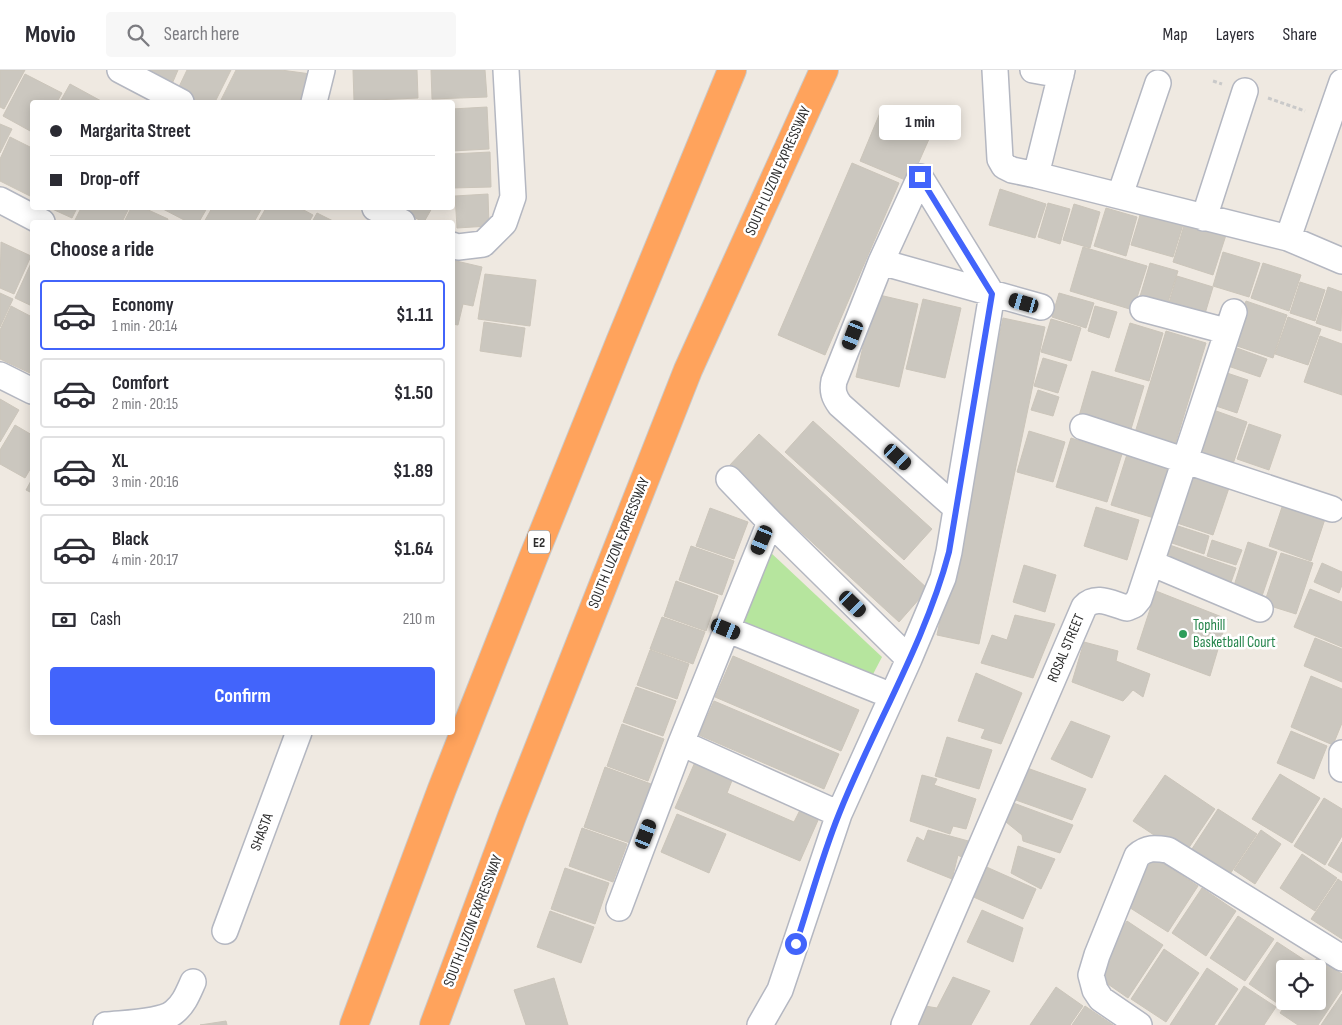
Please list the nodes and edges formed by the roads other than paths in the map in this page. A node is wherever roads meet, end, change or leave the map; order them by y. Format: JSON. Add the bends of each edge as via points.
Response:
{"nodes":[{"id":1,"x":120,"y":70,"type":"edge"},
{"id":2,"x":322,"y":70,"type":"edge"},
{"id":3,"x":506,"y":70,"type":"edge"},
{"id":4,"x":732,"y":70,"type":"edge"},
{"id":5,"x":824,"y":70,"type":"edge"},
{"id":6,"x":996,"y":70,"type":"edge"},
{"id":7,"x":1033,"y":70,"type":"edge"},
{"id":8,"x":1061,"y":73,"type":"edge"},
{"id":9,"x":1342,"y":82,"type":"edge"},
{"id":10,"x":1158,"y":83,"type":"dead end"},
{"id":11,"x":1245,"y":91,"type":"dead end"},
{"id":12,"x":177,"y":100,"type":"edge"},
{"id":13,"x":314,"y":100,"type":"edge"},
{"id":14,"x":1036,"y":174,"type":"junction"},
{"id":15,"x":1120,"y":196,"type":"junction"},
{"id":16,"x":0,"y":200,"type":"edge"},
{"id":17,"x":379,"y":210,"type":"edge"},
{"id":18,"x":1204,"y":218,"type":"junction"},
{"id":19,"x":38,"y":220,"type":"edge"},
{"id":20,"x":398,"y":220,"type":"edge"},
{"id":21,"x":1288,"y":238,"type":"junction"},
{"id":22,"x":455,"y":246,"type":"edge"},
{"id":23,"x":1342,"y":261,"type":"edge"},
{"id":24,"x":881,"y":262,"type":"junction"},
{"id":25,"x":992,"y":294,"type":"junction"},
{"id":26,"x":1041,"y":307,"type":"dead end"},
{"id":27,"x":1143,"y":309,"type":"dead end"},
{"id":28,"x":0,"y":375,"type":"edge"},
{"id":29,"x":30,"y":390,"type":"edge"},
{"id":30,"x":1083,"y":428,"type":"dead end"},
{"id":31,"x":1185,"y":461,"type":"junction"},
{"id":32,"x":729,"y":479,"type":"dead end"},
{"id":33,"x":956,"y":508,"type":"junction"},
{"id":34,"x":1332,"y":509,"type":"dead end"},
{"id":35,"x":770,"y":522,"type":"junction"},
{"id":36,"x":1151,"y":563,"type":"junction"},
{"id":37,"x":1260,"y":610,"type":"dead end"},
{"id":38,"x":726,"y":629,"type":"junction"},
{"id":39,"x":909,"y":659,"type":"junction"},
{"id":40,"x":892,"y":696,"type":"junction"},
{"id":41,"x":297,"y":735,"type":"edge"},
{"id":42,"x":681,"y":742,"type":"junction"},
{"id":43,"x":1342,"y":753,"type":"edge"},
{"id":44,"x":1342,"y":768,"type":"edge"},
{"id":45,"x":839,"y":814,"type":"junction"},
{"id":46,"x":619,"y":908,"type":"dead end"},
{"id":47,"x":225,"y":930,"type":"dead end"},
{"id":48,"x":1342,"y":958,"type":"edge"},
{"id":49,"x":193,"y":982,"type":"dead end"},
{"id":50,"x":106,"y":1025,"type":"edge"},
{"id":51,"x":354,"y":1025,"type":"edge"},
{"id":52,"x":434,"y":1025,"type":"edge"},
{"id":53,"x":760,"y":1025,"type":"edge"},
{"id":54,"x":904,"y":1025,"type":"edge"},
{"id":55,"x":1139,"y":1025,"type":"edge"}],
"edges":[{"from":1,"to":12,"type":"street"},
{"from":2,"to":13,"type":"street"},
{"from":3,"to":22,"type":"street","via":[[513,197],[504,223],[483,244]]},
{"from":4,"to":51,"type":"highway","number":"E2","via":[[529,567]]},
{"from":5,"to":52,"type":"highway","name":"SOUTH LUZON EXPRESSWAY","via":[[688,370],[512,816]]},
{"from":6,"to":14,"type":"street","via":[[1000,159],[1012,170]]},
{"from":7,"to":8,"type":"street"},
{"from":8,"to":14,"type":"street"},
{"from":9,"to":21,"type":"street"},
{"from":10,"to":15,"type":"street"},
{"from":11,"to":18,"type":"street"},
{"from":14,"to":15,"type":"street"},
{"from":15,"to":18,"type":"street"},
{"from":16,"to":19,"type":"street"},
{"from":17,"to":20,"type":"street"},
{"from":18,"to":21,"type":"street"},
{"from":21,"to":23,"type":"street"},
{"from":24,"to":25,"type":"street"},
{"from":24,"to":25,"type":"street","via":[[920,177]]},
{"from":24,"to":33,"type":"street","via":[[834,381],[835,398]]},
{"from":25,"to":26,"type":"street"},
{"from":25,"to":33,"type":"street"},
{"from":27,"to":31,"type":"street","name":"ROSAL STREET","via":[[1230,321]]},
{"from":28,"to":29,"type":"street"},
{"from":30,"to":31,"type":"street"},
{"from":31,"to":34,"type":"street"},
{"from":31,"to":36,"type":"street","name":"ROSAL STREET"},
{"from":32,"to":35,"type":"street"},
{"from":33,"to":39,"type":"street","via":[[942,578]]},
{"from":35,"to":38,"type":"street"},
{"from":35,"to":39,"type":"street"},
{"from":36,"to":37,"type":"street"},
{"from":36,"to":54,"type":"street","name":"ROSAL STREET","via":[[1134,605],[1127,608],[1098,600],[1089,601],[1084,607]]},
{"from":38,"to":40,"type":"street"},
{"from":38,"to":42,"type":"street"},
{"from":39,"to":40,"type":"street"},
{"from":40,"to":45,"type":"street"},
{"from":41,"to":47,"type":"street","name":"SHASTA"},
{"from":42,"to":45,"type":"street"},
{"from":42,"to":46,"type":"street"},
{"from":43,"to":44,"type":"street"},
{"from":45,"to":53,"type":"street","via":[[780,990]]},
{"from":48,"to":55,"type":"street","via":[[1168,850],[1144,849],[1137,856],[1091,975],[1101,999]]},
{"from":49,"to":50,"type":"street","via":[[173,1013],[160,1018]]}]}
